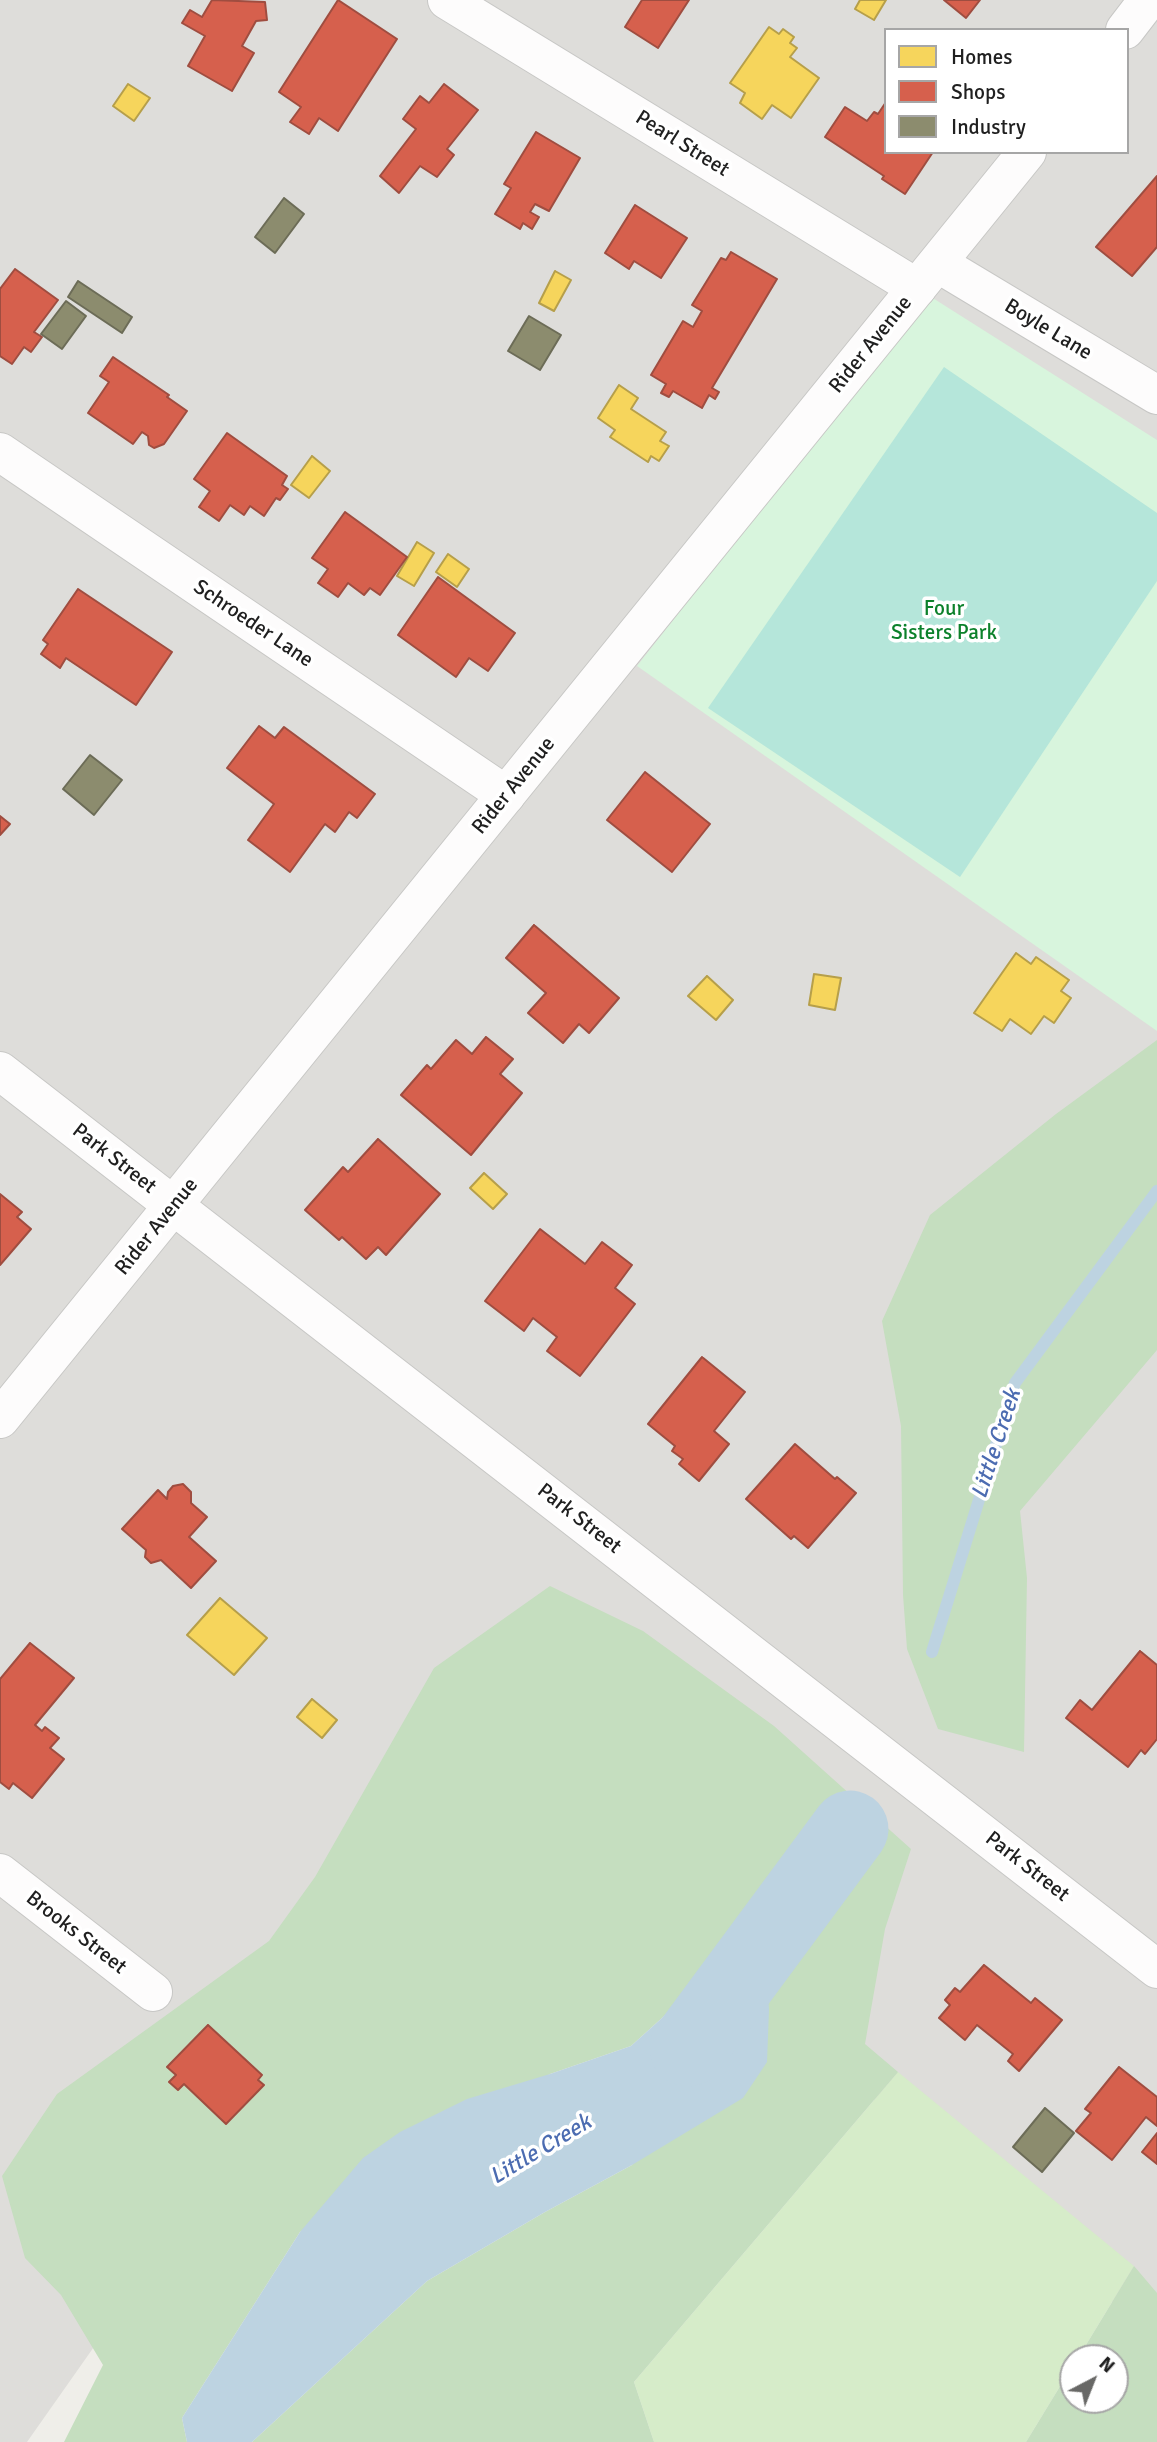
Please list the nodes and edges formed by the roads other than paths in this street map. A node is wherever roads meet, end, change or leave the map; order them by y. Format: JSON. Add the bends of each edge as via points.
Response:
{"nodes":[{"id":1,"x":447,"y":0,"type":"edge"},
{"id":2,"x":1148,"y":0,"type":"edge"},
{"id":3,"x":1127,"y":28,"type":"edge"},
{"id":4,"x":1025,"y":154,"type":"edge"},
{"id":5,"x":928,"y":276,"type":"junction"},
{"id":6,"x":1157,"y":395,"type":"edge"},
{"id":7,"x":0,"y":452,"type":"edge"},
{"id":8,"x":506,"y":795,"type":"junction"},
{"id":9,"x":0,"y":1071,"type":"edge"},
{"id":10,"x":174,"y":1206,"type":"junction"},
{"id":11,"x":0,"y":1419,"type":"edge"},
{"id":12,"x":0,"y":1873,"type":"edge"},
{"id":13,"x":1154,"y":1960,"type":"edge"},
{"id":14,"x":153,"y":1992,"type":"dead end"}],
"edges":[{"from":1,"to":5,"type":"street","name":"Pearl Street"},
{"from":2,"to":3,"type":"street"},
{"from":4,"to":5,"type":"street","name":"Rider Avenue"},
{"from":5,"to":6,"type":"street","name":"Boyle Lane"},
{"from":5,"to":8,"type":"street","name":"Rider Avenue"},
{"from":7,"to":8,"type":"street","name":"Schroeder Lane"},
{"from":8,"to":10,"type":"street","name":"Rider Avenue"},
{"from":9,"to":10,"type":"street","name":"Park Street"},
{"from":10,"to":11,"type":"street","name":"Rider Avenue"},
{"from":10,"to":13,"type":"street","name":"Park Street"},
{"from":12,"to":14,"type":"street","name":"Brooks Street"}]}
